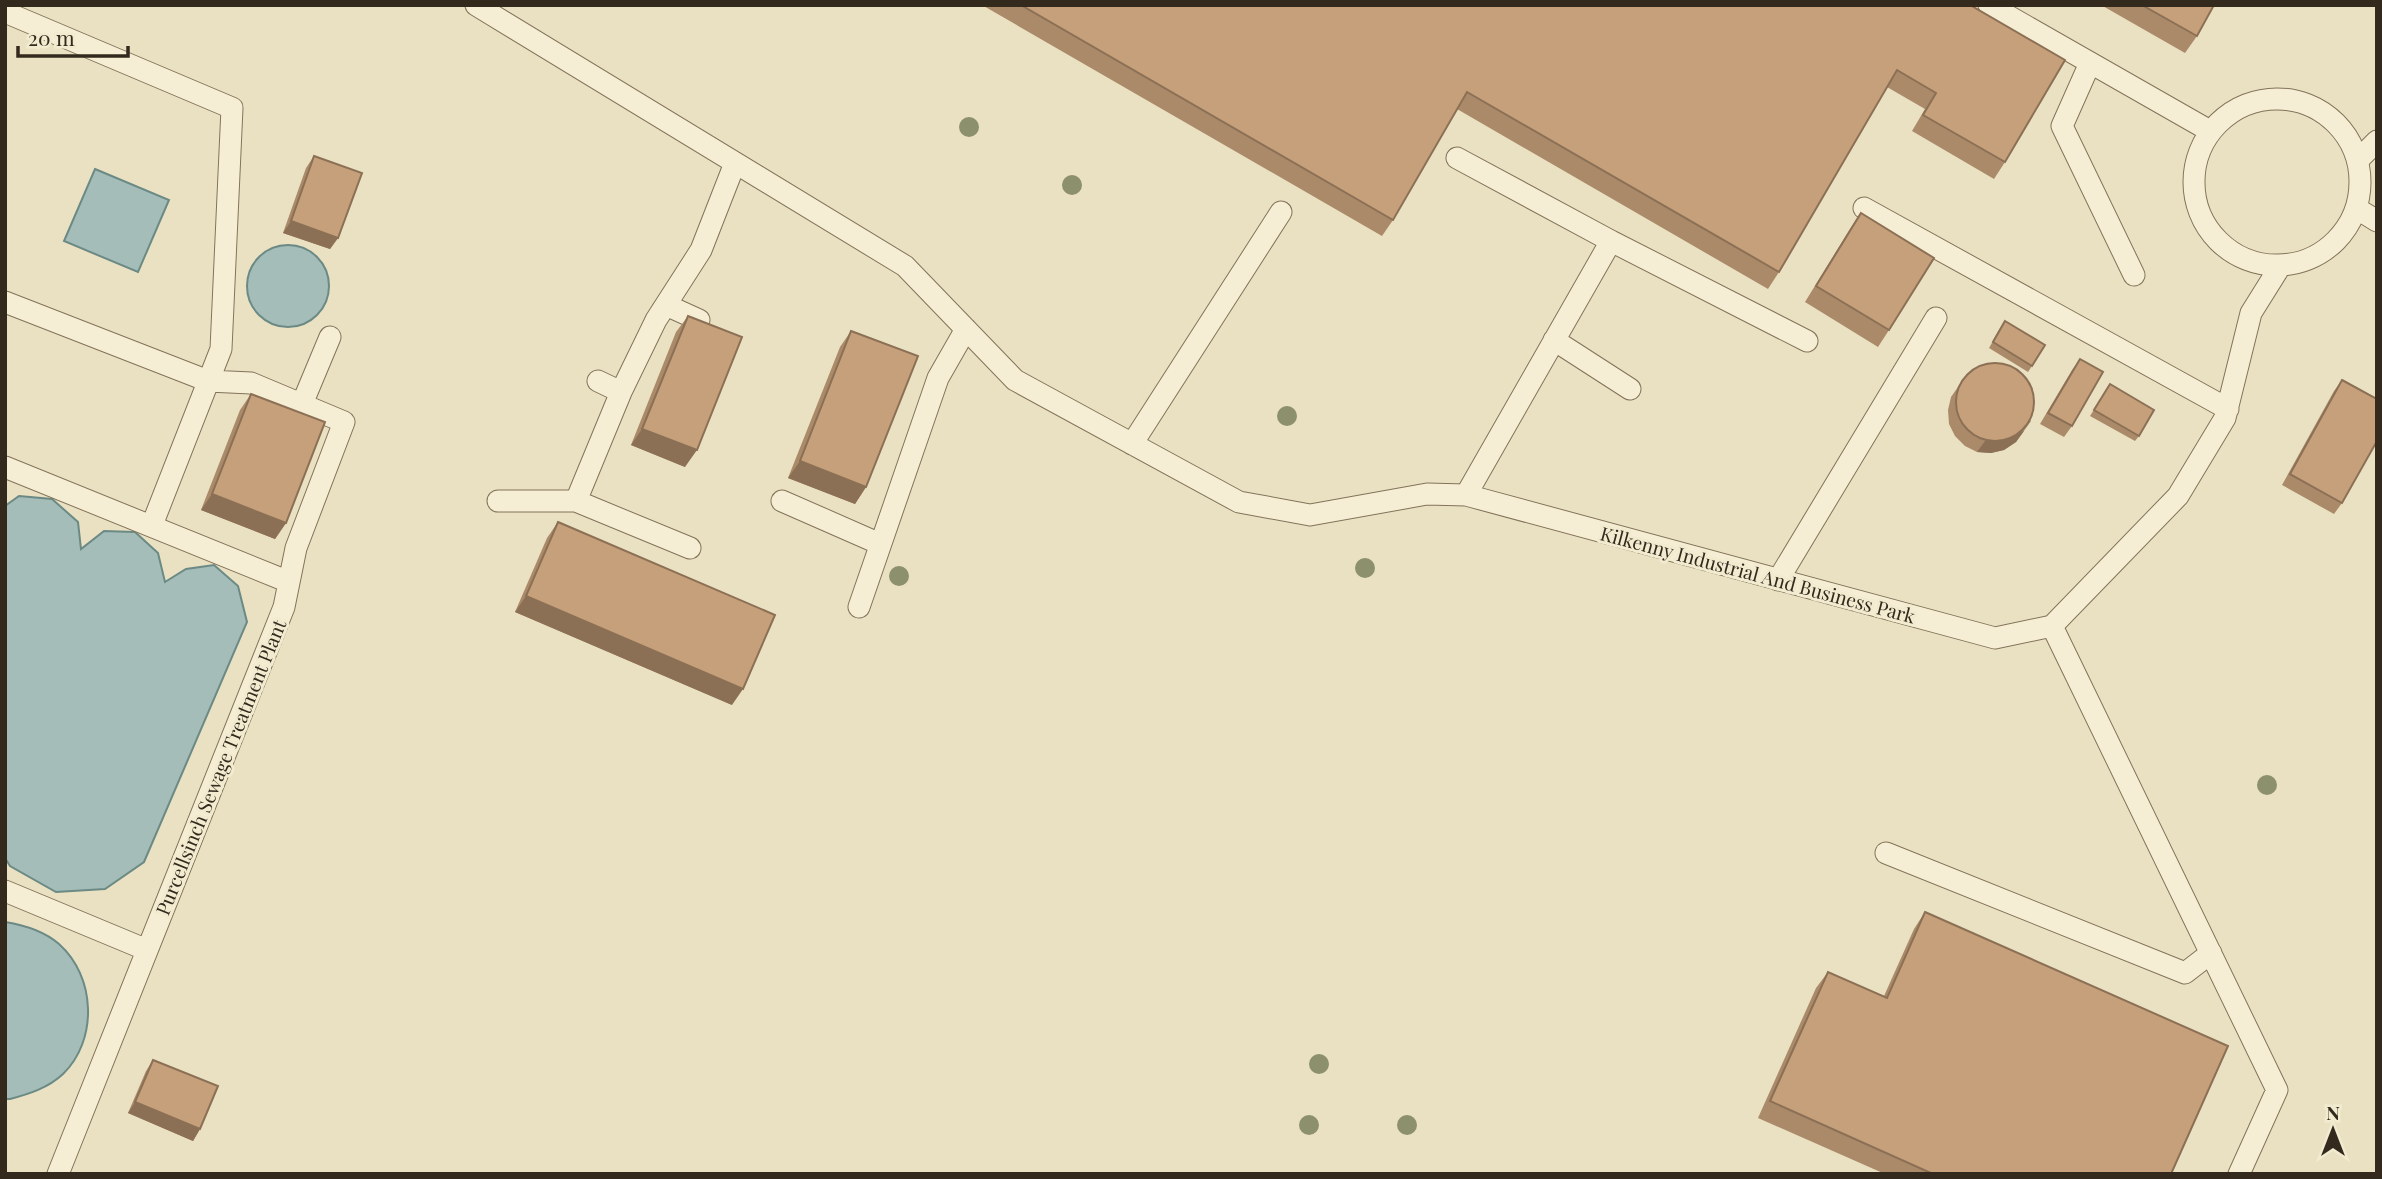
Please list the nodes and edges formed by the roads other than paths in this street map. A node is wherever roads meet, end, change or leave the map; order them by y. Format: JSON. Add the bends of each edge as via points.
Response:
{"nodes":[{"id":1,"x":476,"y":5,"type":"edge"},
{"id":2,"x":1989,"y":5,"type":"edge"},
{"id":3,"x":5,"y":12,"type":"edge"},
{"id":4,"x":2090,"y":63,"type":"junction"},
{"id":5,"x":2210,"y":131,"type":"junction"},
{"id":6,"x":2377,"y":141,"type":"edge"},
{"id":7,"x":1457,"y":158,"type":"dead end"},
{"id":8,"x":2358,"y":160,"type":"junction"},
{"id":9,"x":735,"y":163,"type":"junction"},
{"id":10,"x":1864,"y":208,"type":"dead end"},
{"id":11,"x":2356,"y":208,"type":"junction"},
{"id":12,"x":1282,"y":212,"type":"dead end"},
{"id":13,"x":2377,"y":221,"type":"edge"},
{"id":14,"x":1611,"y":240,"type":"junction"},
{"id":15,"x":2281,"y":265,"type":"junction"},
{"id":16,"x":2134,"y":275,"type":"dead end"},
{"id":17,"x":5,"y":302,"type":"edge"},
{"id":18,"x":666,"y":305,"type":"junction"},
{"id":19,"x":1936,"y":318,"type":"dead end"},
{"id":20,"x":699,"y":320,"type":"edge"},
{"id":21,"x":966,"y":329,"type":"junction"},
{"id":22,"x":330,"y":337,"type":"dead end"},
{"id":23,"x":1554,"y":340,"type":"junction"},
{"id":24,"x":1807,"y":341,"type":"dead end"},
{"id":25,"x":208,"y":381,"type":"junction"},
{"id":26,"x":598,"y":381,"type":"dead end"},
{"id":27,"x":1630,"y":389,"type":"dead end"},
{"id":28,"x":621,"y":392,"type":"junction"},
{"id":29,"x":302,"y":404,"type":"junction"},
{"id":30,"x":2228,"y":409,"type":"junction"},
{"id":31,"x":1132,"y":444,"type":"junction"},
{"id":32,"x":5,"y":467,"type":"edge"},
{"id":33,"x":1466,"y":495,"type":"junction"},
{"id":34,"x":498,"y":501,"type":"dead end"},
{"id":35,"x":576,"y":501,"type":"junction"},
{"id":36,"x":782,"y":501,"type":"dead end"},
{"id":37,"x":152,"y":525,"type":"junction"},
{"id":38,"x":880,"y":544,"type":"junction"},
{"id":39,"x":690,"y":548,"type":"dead end"},
{"id":40,"x":1778,"y":580,"type":"junction"},
{"id":41,"x":289,"y":582,"type":"junction"},
{"id":42,"x":859,"y":607,"type":"dead end"},
{"id":43,"x":2052,"y":626,"type":"junction"},
{"id":44,"x":1886,"y":853,"type":"dead end"},
{"id":45,"x":5,"y":891,"type":"edge"},
{"id":46,"x":147,"y":950,"type":"junction"},
{"id":47,"x":2211,"y":953,"type":"junction"},
{"id":48,"x":58,"y":1174,"type":"edge"},
{"id":49,"x":2239,"y":1174,"type":"edge"}],
"edges":[{"from":1,"to":9,"type":"lane","name":"Kilkenny Industrial And Business Park"},
{"from":2,"to":4,"type":"lane"},
{"from":3,"to":25,"type":"lane","via":[[232,108],[221,349]]},
{"from":4,"to":5,"type":"lane"},
{"from":4,"to":16,"type":"lane","via":[[2062,126]]},
{"from":5,"to":8,"type":"lane","via":[[2229,113],[2253,101],[2279,98],[2305,103],[2329,116],[2347,135]]},
{"from":5,"to":15,"type":"lane","via":[[2197,155],[2193,181],[2197,208],[2210,233],[2230,251],[2254,262]]},
{"from":6,"to":8,"type":"lane"},
{"from":7,"to":14,"type":"lane"},
{"from":8,"to":11,"type":"lane","via":[[2361,184]]},
{"from":9,"to":18,"type":"lane","via":[[701,250]]},
{"from":9,"to":21,"type":"lane","name":"Kilkenny Industrial And Business Park","via":[[905,267]]},
{"from":10,"to":30,"type":"lane"},
{"from":11,"to":13,"type":"lane"},
{"from":11,"to":15,"type":"lane","via":[[2345,231],[2328,248],[2306,260]]},
{"from":12,"to":31,"type":"lane"},
{"from":14,"to":23,"type":"lane"},
{"from":14,"to":24,"type":"lane"},
{"from":15,"to":30,"type":"lane","via":[[2250,313]]},
{"from":17,"to":25,"type":"lane","name":"Purcellsinch Sewage Treatment Plant"},
{"from":18,"to":20,"type":"lane"},
{"from":18,"to":28,"type":"lane"},
{"from":19,"to":40,"type":"lane"},
{"from":21,"to":31,"type":"lane","name":"Kilkenny Industrial And Business Park","via":[[1015,380]]},
{"from":21,"to":38,"type":"lane","via":[[938,378]]},
{"from":22,"to":29,"type":"lane"},
{"from":23,"to":27,"type":"lane"},
{"from":23,"to":33,"type":"lane"},
{"from":25,"to":29,"type":"lane","name":"Purcellsinch Sewage Treatment Plant","via":[[251,383]]},
{"from":25,"to":37,"type":"lane"},
{"from":26,"to":28,"type":"lane"},
{"from":28,"to":35,"type":"lane"},
{"from":29,"to":41,"type":"lane","name":"Purcellsinch Sewage Treatment Plant","via":[[344,422],[296,548]]},
{"from":30,"to":43,"type":"lane","via":[[2178,496]]},
{"from":31,"to":33,"type":"lane","name":"Kilkenny Industrial And Business Park","via":[[1239,502],[1310,515],[1427,494]]},
{"from":32,"to":37,"type":"lane"},
{"from":33,"to":40,"type":"lane","name":"Kilkenny Industrial And Business Park"},
{"from":34,"to":35,"type":"lane"},
{"from":35,"to":39,"type":"lane"},
{"from":36,"to":38,"type":"lane"},
{"from":37,"to":41,"type":"lane"},
{"from":38,"to":42,"type":"lane"},
{"from":40,"to":43,"type":"lane","name":"Kilkenny Industrial And Business Park","via":[[1995,638]]},
{"from":41,"to":46,"type":"lane","name":"Purcellsinch Sewage Treatment Plant","via":[[284,607]]},
{"from":43,"to":47,"type":"lane"},
{"from":44,"to":47,"type":"lane","via":[[2185,972]]},
{"from":45,"to":46,"type":"lane"},
{"from":46,"to":48,"type":"lane","name":"Purcellsinch Sewage Treatment Plant"},
{"from":47,"to":49,"type":"lane","via":[[2277,1090]]}]}
